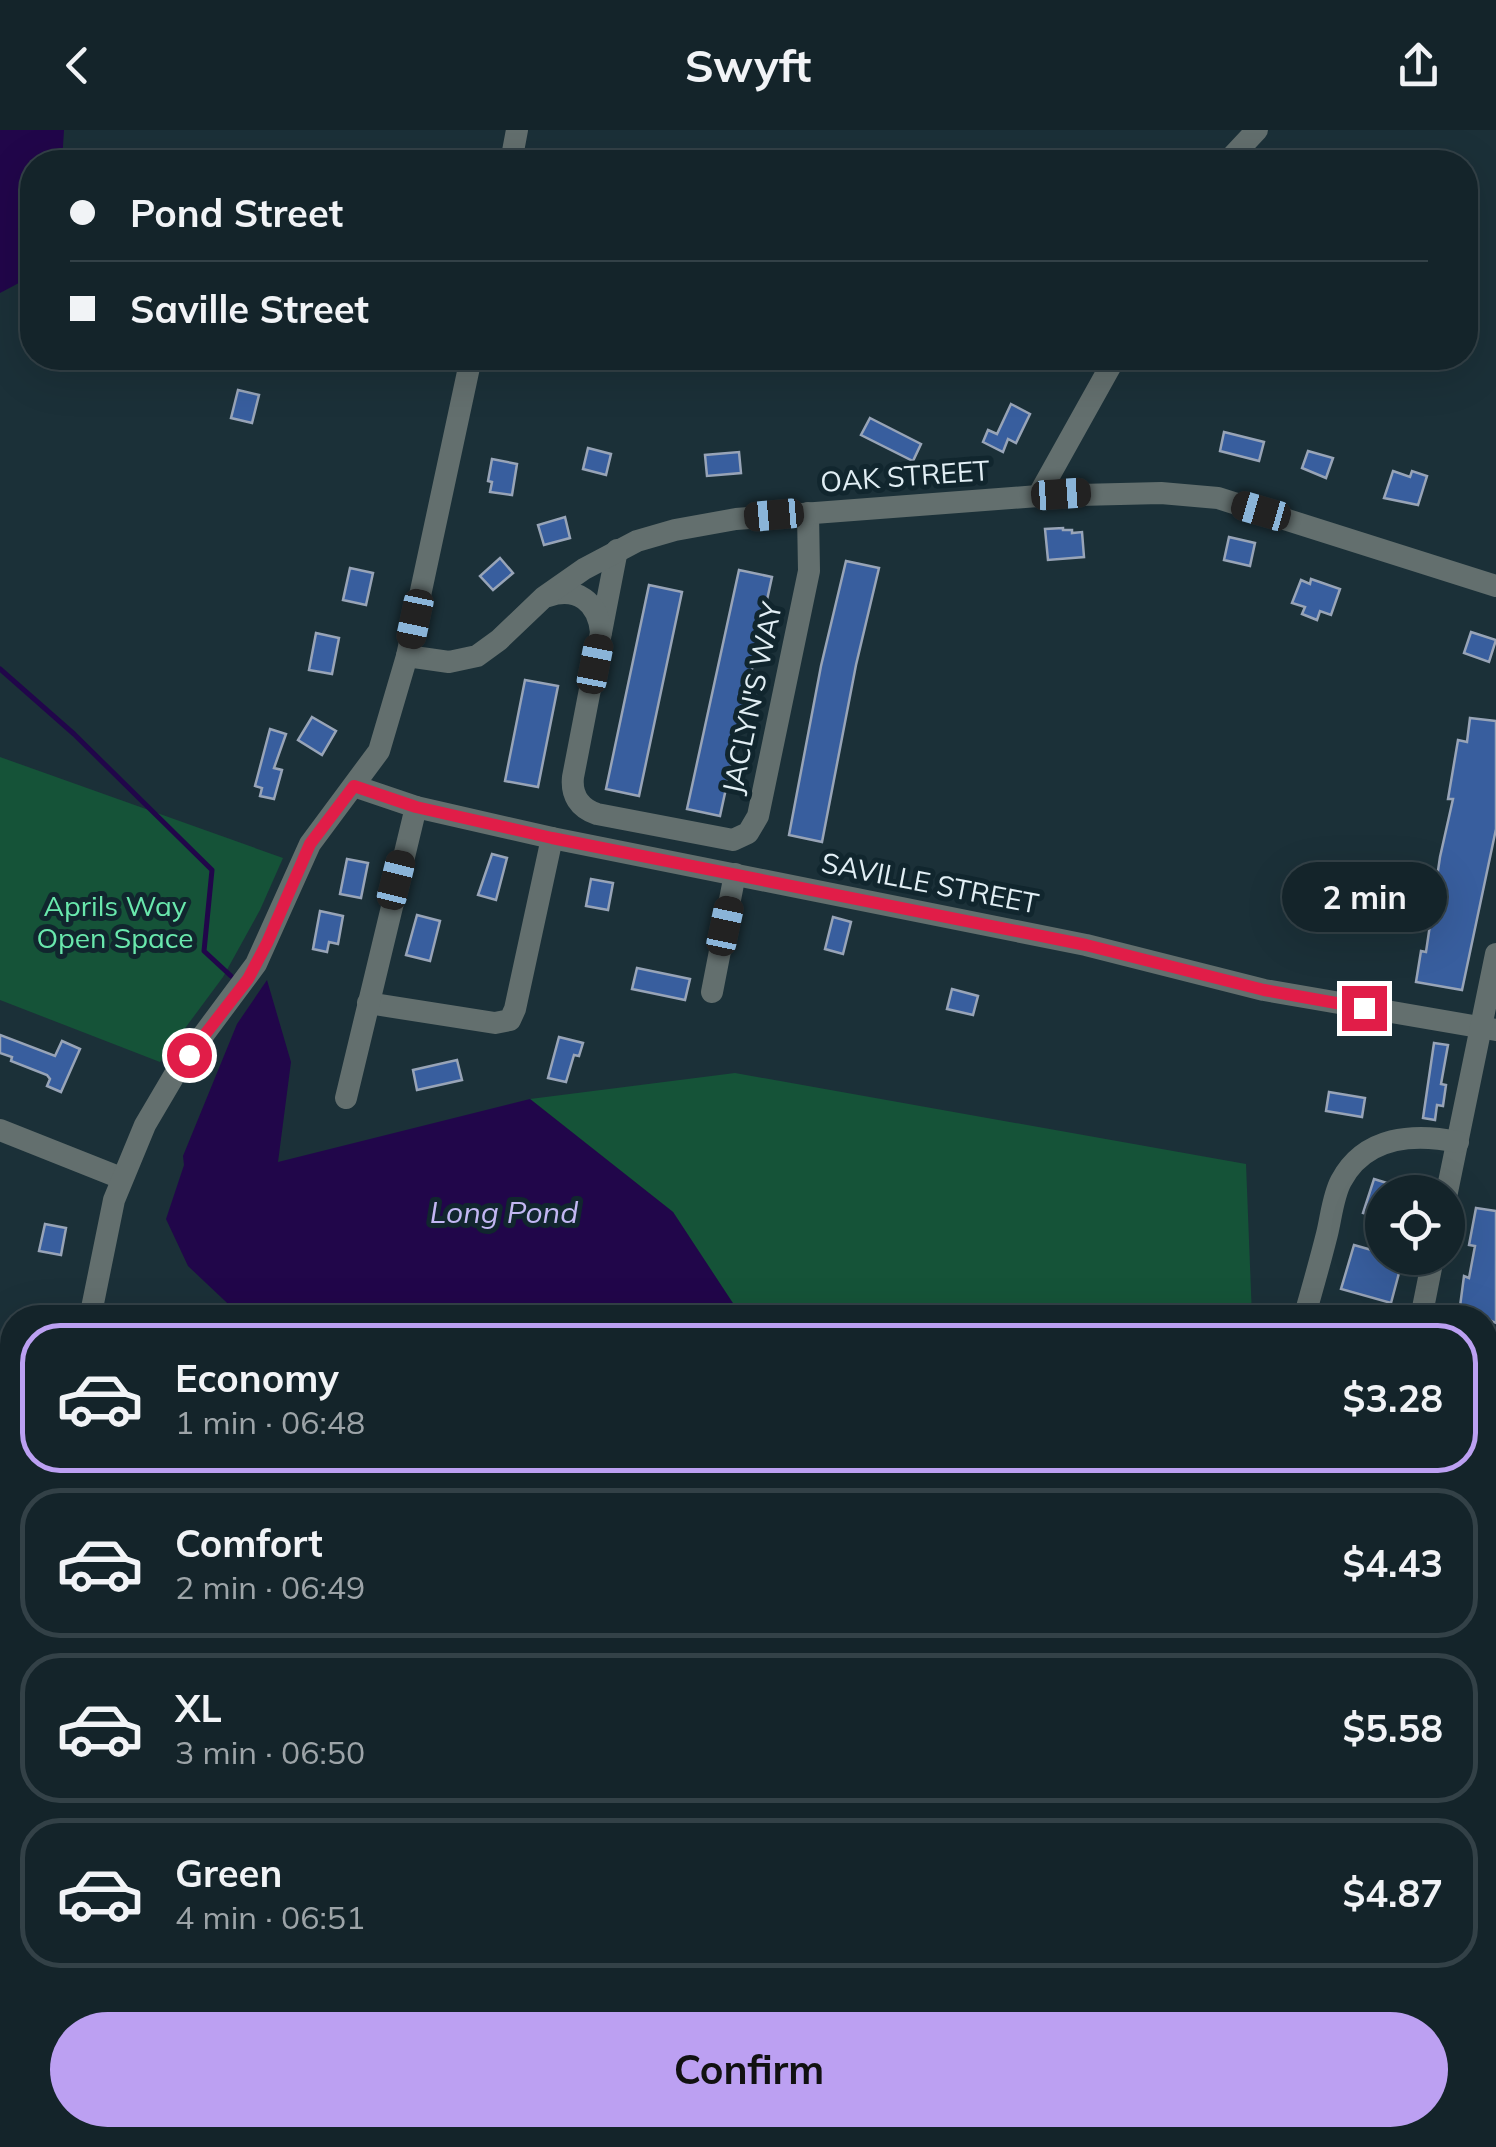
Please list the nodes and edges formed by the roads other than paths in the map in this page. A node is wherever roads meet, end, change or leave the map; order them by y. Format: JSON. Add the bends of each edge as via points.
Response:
{"nodes":[{"id":1,"x":1258,"y":130,"type":"edge"},
{"id":2,"x":1238,"y":150,"type":"edge"},
{"id":3,"x":468,"y":370,"type":"edge"},
{"id":4,"x":1108,"y":370,"type":"edge"},
{"id":5,"x":1038,"y":496,"type":"junction"},
{"id":6,"x":808,"y":513,"type":"junction"},
{"id":7,"x":617,"y":550,"type":"junction"},
{"id":8,"x":1496,"y":586,"type":"edge"},
{"id":9,"x":544,"y":597,"type":"junction"},
{"id":10,"x":601,"y":634,"type":"junction"},
{"id":11,"x":407,"y":656,"type":"junction"},
{"id":12,"x":354,"y":786,"type":"junction"},
{"id":13,"x":416,"y":807,"type":"junction"},
{"id":14,"x":552,"y":838,"type":"junction"},
{"id":15,"x":735,"y":874,"type":"junction"},
{"id":16,"x":1496,"y":954,"type":"edge"},
{"id":17,"x":712,"y":992,"type":"dead end"},
{"id":18,"x":368,"y":1003,"type":"junction"},
{"id":19,"x":1489,"y":1029,"type":"edge"},
{"id":20,"x":346,"y":1098,"type":"dead end"},
{"id":21,"x":0,"y":1130,"type":"edge"},
{"id":22,"x":1458,"y":1142,"type":"junction"},
{"id":23,"x":1451,"y":1175,"type":"edge"},
{"id":24,"x":121,"y":1178,"type":"junction"},
{"id":25,"x":1430,"y":1275,"type":"edge"},
{"id":26,"x":92,"y":1305,"type":"edge"},
{"id":27,"x":1308,"y":1305,"type":"edge"},
{"id":28,"x":1424,"y":1305,"type":"edge"}],
"edges":[{"from":1,"to":2,"type":"street"},
{"from":3,"to":11,"type":"street"},
{"from":4,"to":5,"type":"street"},
{"from":5,"to":6,"type":"street","name":"OAK STREET"},
{"from":5,"to":8,"type":"street","name":"OAK STREET","via":[[1218,498]]},
{"from":6,"to":7,"type":"street","name":"OAK STREET","via":[[696,525]]},
{"from":6,"to":10,"type":"street","name":"JACLYN'S WAY","via":[[808,580],[758,816],[741,837],[725,840],[597,814],[577,800],[572,781]]},
{"from":7,"to":9,"type":"street","name":"OAK STREET"},
{"from":7,"to":10,"type":"street"},
{"from":9,"to":10,"type":"street","via":[[564,592],[585,598]]},
{"from":9,"to":11,"type":"street","name":"OAK STREET","via":[[477,656],[449,662]]},
{"from":11,"to":12,"type":"street","via":[[379,751]]},
{"from":12,"to":13,"type":"street","name":"SAVILLE STREET"},
{"from":12,"to":24,"type":"street","via":[[310,844],[256,964],[161,1096]]},
{"from":13,"to":14,"type":"street","name":"SAVILLE STREET"},
{"from":13,"to":18,"type":"street"},
{"from":14,"to":15,"type":"street","name":"SAVILLE STREET"},
{"from":14,"to":18,"type":"street","via":[[510,1020]]},
{"from":15,"to":17,"type":"street"},
{"from":15,"to":19,"type":"street","name":"SAVILLE STREET","via":[[1086,945],[1264,990]]},
{"from":16,"to":19,"type":"street"},
{"from":18,"to":20,"type":"street"},
{"from":19,"to":22,"type":"street"},
{"from":21,"to":24,"type":"street"},
{"from":22,"to":23,"type":"street"},
{"from":22,"to":27,"type":"street","via":[[1403,1138],[1366,1152],[1341,1181]]},
{"from":24,"to":26,"type":"street"},
{"from":25,"to":28,"type":"street"}]}
